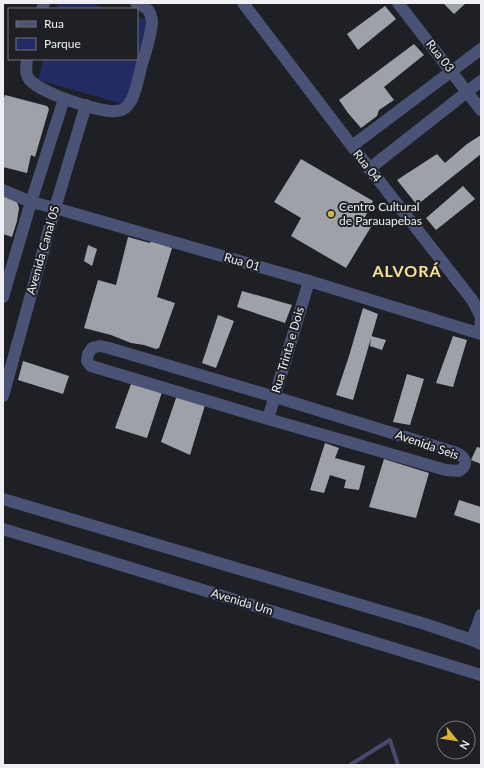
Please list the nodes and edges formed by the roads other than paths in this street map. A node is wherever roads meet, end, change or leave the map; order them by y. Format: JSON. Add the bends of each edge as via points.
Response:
{"nodes":[{"id":1,"x":136,"y":3,"type":"edge"},
{"id":2,"x":243,"y":3,"type":"edge"},
{"id":3,"x":398,"y":3,"type":"edge"},
{"id":4,"x":481,"y":49,"type":"edge"},
{"id":5,"x":27,"y":60,"type":"edge"},
{"id":6,"x":452,"y":72,"type":"junction"},
{"id":7,"x":481,"y":81,"type":"edge"},
{"id":8,"x":467,"y":92,"type":"junction"},
{"id":9,"x":64,"y":99,"type":"junction"},
{"id":10,"x":86,"y":105,"type":"junction"},
{"id":11,"x":481,"y":110,"type":"edge"},
{"id":12,"x":352,"y":146,"type":"junction"},
{"id":13,"x":369,"y":169,"type":"junction"},
{"id":14,"x":3,"y":190,"type":"edge"},
{"id":15,"x":31,"y":202,"type":"junction"},
{"id":16,"x":55,"y":208,"type":"junction"},
{"id":17,"x":309,"y":280,"type":"junction"},
{"id":18,"x":3,"y":297,"type":"edge"},
{"id":19,"x":480,"y":334,"type":"edge"},
{"id":20,"x":3,"y":396,"type":"edge"},
{"id":21,"x":275,"y":397,"type":"junction"},
{"id":22,"x":268,"y":419,"type":"junction"},
{"id":23,"x":3,"y":499,"type":"edge"},
{"id":24,"x":3,"y":529,"type":"edge"},
{"id":25,"x":481,"y":616,"type":"edge"},
{"id":26,"x":476,"y":642,"type":"edge"},
{"id":27,"x":481,"y":675,"type":"edge"}],
"edges":[{"from":1,"to":10,"type":"street","via":[[148,10],[152,22],[135,92],[127,107],[117,111],[100,110]]},
{"from":2,"to":12,"type":"street","name":"Rua 04"},
{"from":3,"to":6,"type":"street","name":"Rua 03"},
{"from":4,"to":6,"type":"street"},
{"from":5,"to":9,"type":"street","via":[[26,73],[32,83]]},
{"from":6,"to":8,"type":"street","name":"Rua 03"},
{"from":6,"to":12,"type":"street"},
{"from":7,"to":8,"type":"street"},
{"from":8,"to":11,"type":"street","name":"Rua 03"},
{"from":8,"to":13,"type":"street"},
{"from":9,"to":10,"type":"street"},
{"from":9,"to":15,"type":"street","name":"Avenida Canal 05"},
{"from":10,"to":16,"type":"street","name":"Avenida Canal 05"},
{"from":12,"to":13,"type":"street","name":"Rua 04"},
{"from":13,"to":19,"type":"street","name":"Rua 04","via":[[473,302],[481,317]]},
{"from":14,"to":15,"type":"street","name":"Rua 01"},
{"from":15,"to":16,"type":"street","name":"Rua 01"},
{"from":15,"to":18,"type":"street","name":"Avenida Canal 05"},
{"from":16,"to":17,"type":"street","name":"Rua 01"},
{"from":16,"to":20,"type":"street","name":"Avenida Canal 05"},
{"from":17,"to":19,"type":"street","name":"Rua 01"},
{"from":17,"to":21,"type":"street","name":"Rua Trinta e Dois"},
{"from":21,"to":22,"type":"street","name":"Rua Trinta e Dois"},
{"from":21,"to":22,"type":"street","name":"Avenida Seis","via":[[109,348],[92,348],[88,354],[87,361],[91,366]]},
{"from":21,"to":22,"type":"street","name":"Avenida Seis","via":[[458,453],[465,458],[465,465],[459,471],[446,470]]},
{"from":23,"to":26,"type":"street","via":[[425,624]]},
{"from":24,"to":27,"type":"street","name":"Avenida Um"},
{"from":25,"to":26,"type":"street"}]}
